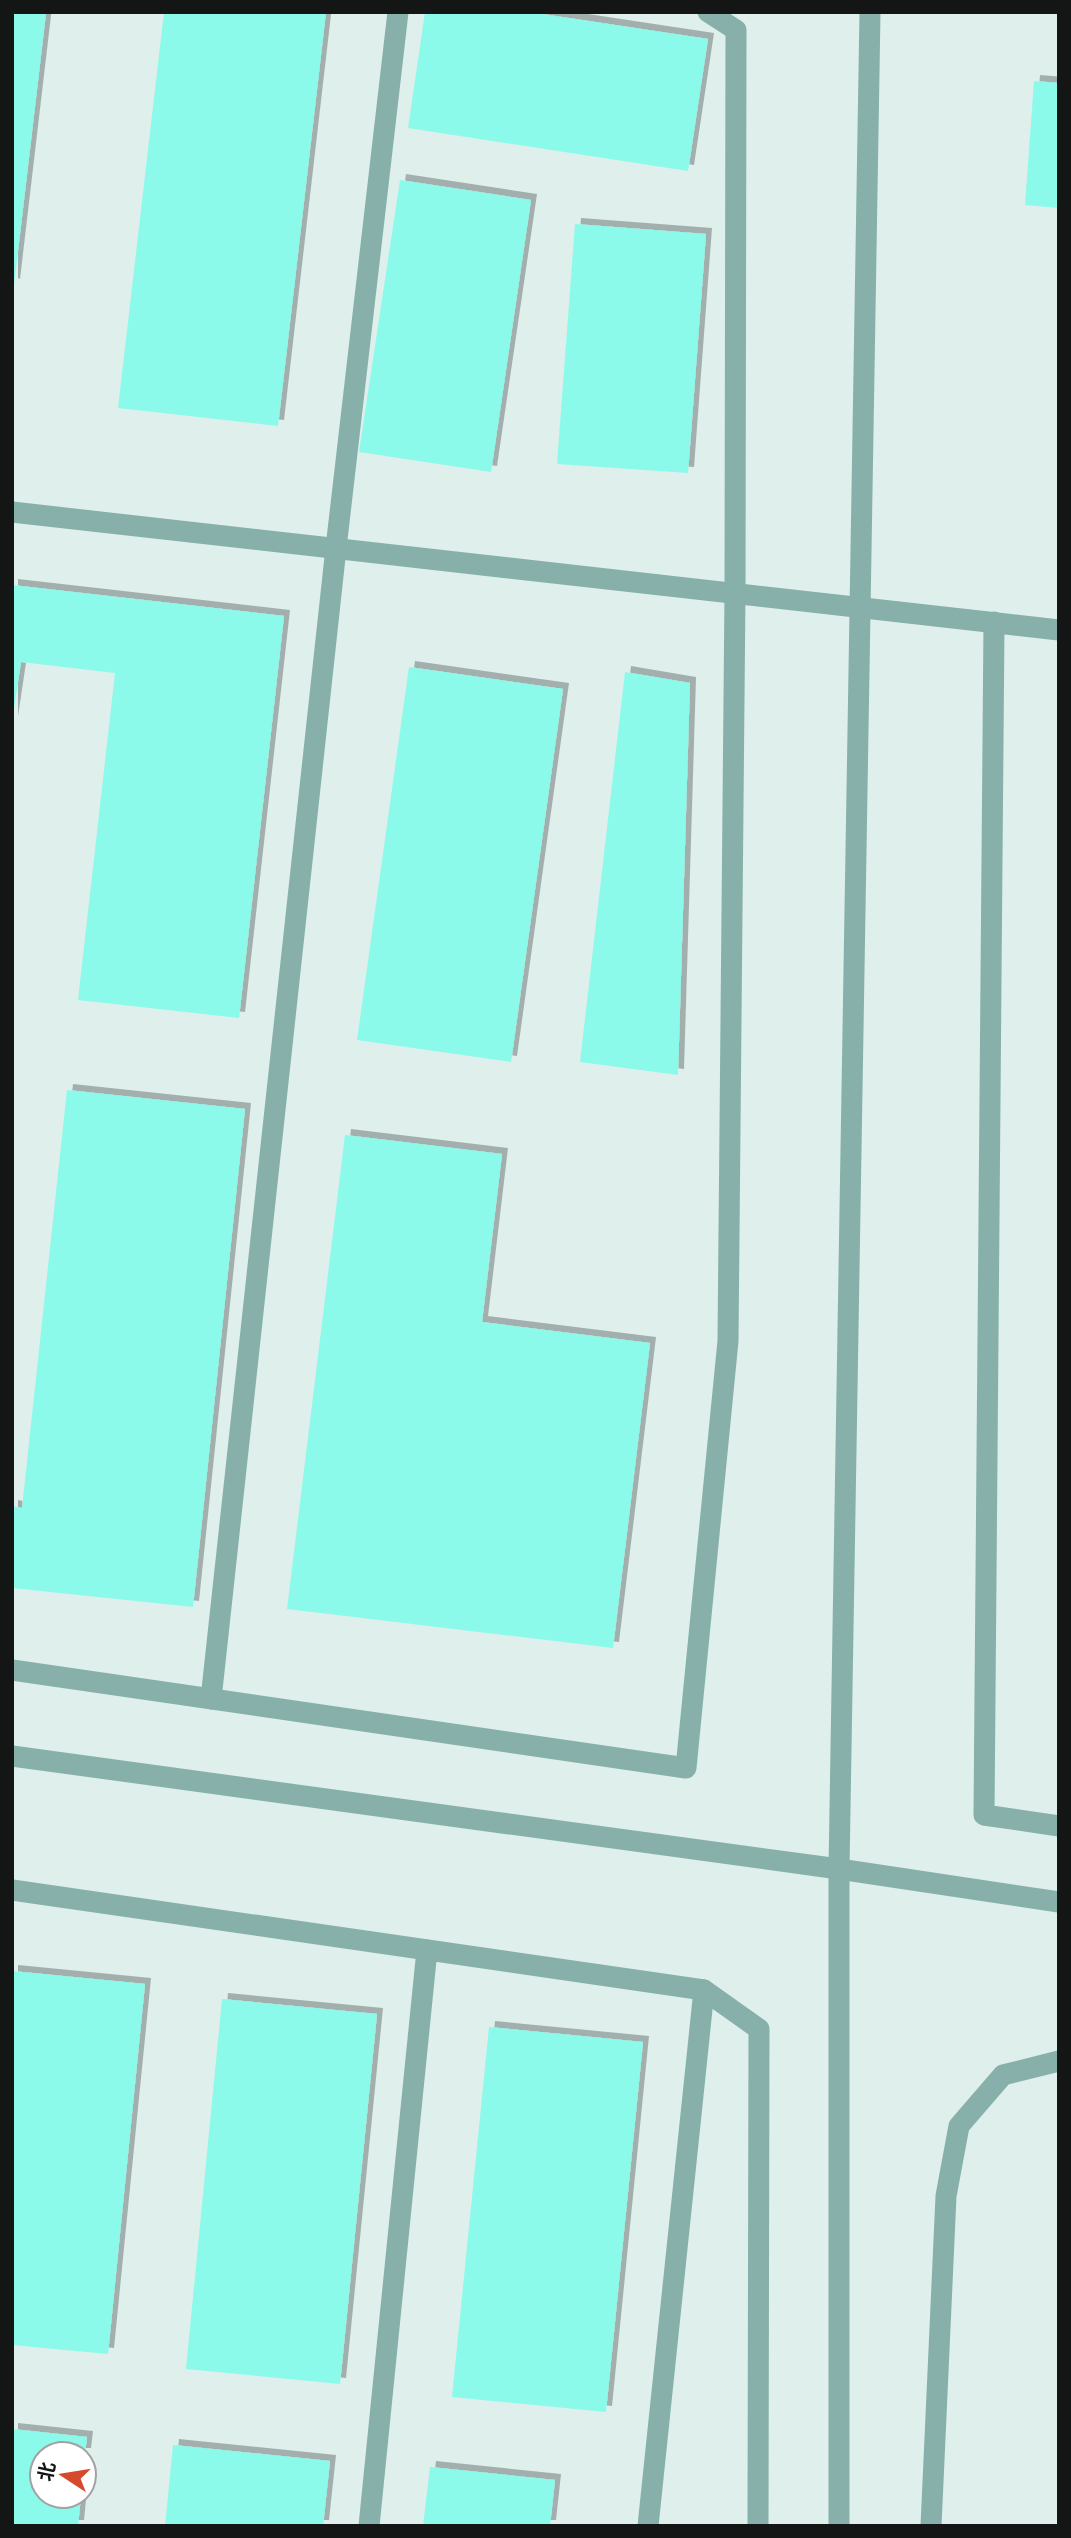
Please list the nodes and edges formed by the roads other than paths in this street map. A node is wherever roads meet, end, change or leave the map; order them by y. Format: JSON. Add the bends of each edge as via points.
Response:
{"nodes":[{"id":1,"x":398,"y":12,"type":"edge"},
{"id":2,"x":708,"y":12,"type":"edge"},
{"id":3,"x":870,"y":12,"type":"edge"},
{"id":4,"x":12,"y":512,"type":"edge"},
{"id":5,"x":336,"y":548,"type":"junction"},
{"id":6,"x":735,"y":592,"type":"junction"},
{"id":7,"x":860,"y":606,"type":"junction"},
{"id":8,"x":993,"y":622,"type":"junction"},
{"id":9,"x":1059,"y":630,"type":"edge"},
{"id":10,"x":12,"y":1670,"type":"edge"},
{"id":11,"x":211,"y":1699,"type":"junction"},
{"id":12,"x":12,"y":1756,"type":"edge"},
{"id":13,"x":1059,"y":1826,"type":"edge"},
{"id":14,"x":839,"y":1869,"type":"junction"},
{"id":15,"x":12,"y":1890,"type":"edge"},
{"id":16,"x":1059,"y":1902,"type":"edge"},
{"id":17,"x":427,"y":1950,"type":"junction"},
{"id":18,"x":704,"y":1990,"type":"junction"},
{"id":19,"x":1059,"y":2061,"type":"edge"},
{"id":20,"x":369,"y":2526,"type":"edge"},
{"id":21,"x":648,"y":2526,"type":"edge"},
{"id":22,"x":758,"y":2526,"type":"edge"},
{"id":23,"x":839,"y":2526,"type":"edge"},
{"id":24,"x":930,"y":2526,"type":"edge"}],
"edges":[{"from":1,"to":5,"type":"street"},
{"from":2,"to":6,"type":"street","via":[[736,30]]},
{"from":3,"to":7,"type":"street"},
{"from":4,"to":5,"type":"street"},
{"from":5,"to":6,"type":"street"},
{"from":5,"to":11,"type":"street"},
{"from":6,"to":7,"type":"street"},
{"from":6,"to":11,"type":"street","via":[[728,1341],[686,1768]]},
{"from":7,"to":8,"type":"street"},
{"from":7,"to":14,"type":"street"},
{"from":8,"to":9,"type":"street"},
{"from":8,"to":13,"type":"street","via":[[984,1815]]},
{"from":10,"to":11,"type":"street"},
{"from":12,"to":14,"type":"street"},
{"from":14,"to":16,"type":"street"},
{"from":14,"to":23,"type":"street"},
{"from":15,"to":17,"type":"street"},
{"from":17,"to":18,"type":"street"},
{"from":17,"to":20,"type":"street"},
{"from":18,"to":21,"type":"street"},
{"from":18,"to":22,"type":"street","via":[[760,2029]]},
{"from":19,"to":24,"type":"street","via":[[1003,2075],[959,2126],[946,2196]]}]}
